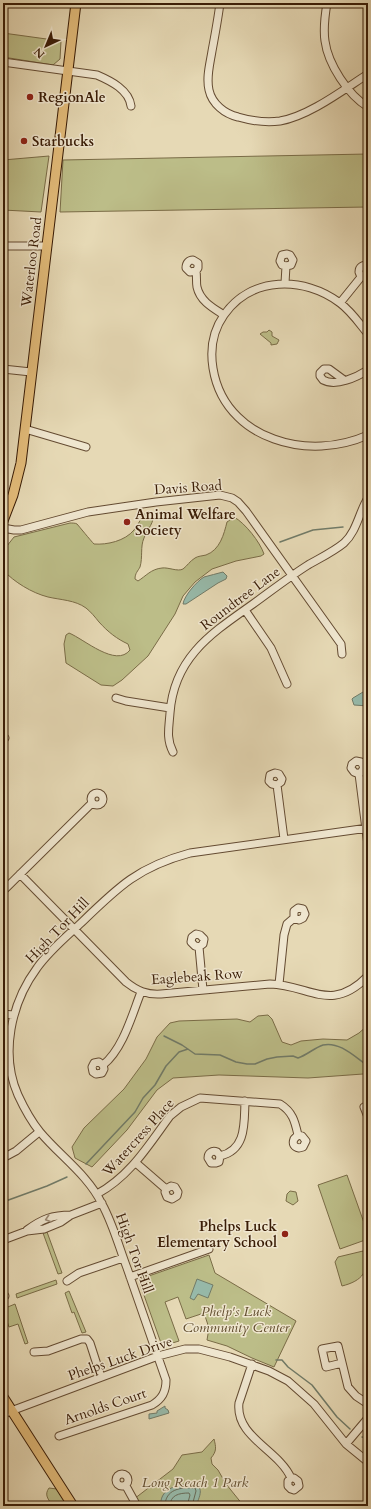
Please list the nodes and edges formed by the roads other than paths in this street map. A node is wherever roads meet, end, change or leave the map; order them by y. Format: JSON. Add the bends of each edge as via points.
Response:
{"nodes":[{"id":1,"x":76,"y":3,"type":"edge"},
{"id":2,"x":220,"y":3,"type":"edge"},
{"id":3,"x":327,"y":3,"type":"edge"},
{"id":4,"x":3,"y":62,"type":"edge"},
{"id":5,"x":68,"y":72,"type":"junction"},
{"id":6,"x":368,"y":74,"type":"edge"},
{"id":7,"x":347,"y":87,"type":"junction"},
{"id":8,"x":131,"y":106,"type":"dead end"},
{"id":9,"x":368,"y":108,"type":"edge"},
{"id":10,"x":3,"y":246,"type":"edge"},
{"id":11,"x":46,"y":246,"type":"junction"},
{"id":12,"x":286,"y":266,"type":"dead end"},
{"id":13,"x":368,"y":266,"type":"edge"},
{"id":14,"x":196,"y":271,"type":"dead end"},
{"id":15,"x":365,"y":277,"type":"edge"},
{"id":16,"x":285,"y":283,"type":"junction"},
{"id":17,"x":340,"y":303,"type":"junction"},
{"id":18,"x":224,"y":315,"type":"junction"},
{"id":19,"x":368,"y":334,"type":"edge"},
{"id":20,"x":3,"y":370,"type":"edge"},
{"id":21,"x":368,"y":370,"type":"edge"},
{"id":22,"x":31,"y":372,"type":"junction"},
{"id":23,"x":344,"y":380,"type":"dead end"},
{"id":24,"x":25,"y":429,"type":"junction"},
{"id":25,"x":368,"y":435,"type":"edge"},
{"id":26,"x":86,"y":446,"type":"dead end"},
{"id":27,"x":368,"y":498,"type":"edge"},
{"id":28,"x":3,"y":521,"type":"edge"},
{"id":29,"x":3,"y":528,"type":"edge"},
{"id":30,"x":292,"y":575,"type":"junction"},
{"id":31,"x":245,"y":610,"type":"junction"},
{"id":32,"x":342,"y":654,"type":"dead end"},
{"id":33,"x":287,"y":684,"type":"dead end"},
{"id":34,"x":116,"y":698,"type":"dead end"},
{"id":35,"x":170,"y":708,"type":"junction"},
{"id":36,"x":173,"y":752,"type":"dead end"},
{"id":37,"x":359,"y":774,"type":"dead end"},
{"id":38,"x":277,"y":785,"type":"dead end"},
{"id":39,"x":92,"y":804,"type":"dead end"},
{"id":40,"x":367,"y":828,"type":"edge"},
{"id":41,"x":284,"y":839,"type":"junction"},
{"id":42,"x":368,"y":845,"type":"edge"},
{"id":43,"x":20,"y":874,"type":"junction"},
{"id":44,"x":3,"y":891,"type":"edge"},
{"id":45,"x":294,"y":918,"type":"dead end"},
{"id":46,"x":74,"y":929,"type":"junction"},
{"id":47,"x":199,"y":947,"type":"dead end"},
{"id":48,"x":368,"y":976,"type":"edge"},
{"id":49,"x":279,"y":984,"type":"junction"},
{"id":50,"x":203,"y":990,"type":"junction"},
{"id":51,"x":141,"y":992,"type":"junction"},
{"id":52,"x":3,"y":1014,"type":"edge"},
{"id":53,"x":13,"y":1015,"type":"junction"},
{"id":54,"x":103,"y":1065,"type":"dead end"},
{"id":55,"x":245,"y":1101,"type":"junction"},
{"id":56,"x":368,"y":1105,"type":"edge"},
{"id":57,"x":368,"y":1117,"type":"edge"},
{"id":58,"x":40,"y":1132,"type":"junction"},
{"id":59,"x":298,"y":1135,"type":"dead end"},
{"id":60,"x":220,"y":1156,"type":"dead end"},
{"id":61,"x":3,"y":1158,"type":"edge"},
{"id":62,"x":136,"y":1163,"type":"junction"},
{"id":63,"x":166,"y":1189,"type":"dead end"},
{"id":64,"x":97,"y":1194,"type":"junction"},
{"id":65,"x":102,"y":1203,"type":"junction"},
{"id":66,"x":3,"y":1240,"type":"edge"},
{"id":67,"x":209,"y":1248,"type":"dead end"},
{"id":68,"x":123,"y":1258,"type":"junction"},
{"id":69,"x":130,"y":1277,"type":"junction"},
{"id":70,"x":67,"y":1281,"type":"dead end"},
{"id":71,"x":34,"y":1352,"type":"dead end"},
{"id":72,"x":158,"y":1356,"type":"junction"},
{"id":73,"x":342,"y":1363,"type":"dead end"},
{"id":74,"x":252,"y":1364,"type":"junction"},
{"id":75,"x":101,"y":1377,"type":"junction"},
{"id":76,"x":3,"y":1397,"type":"edge"},
{"id":77,"x":368,"y":1404,"type":"edge"},
{"id":78,"x":7,"y":1412,"type":"edge"},
{"id":79,"x":368,"y":1418,"type":"edge"},
{"id":80,"x":59,"y":1436,"type":"dead end"},
{"id":81,"x":346,"y":1444,"type":"junction"},
{"id":82,"x":368,"y":1462,"type":"edge"},
{"id":83,"x":291,"y":1478,"type":"dead end"},
{"id":84,"x":126,"y":1486,"type":"dead end"},
{"id":85,"x":73,"y":1506,"type":"edge"},
{"id":86,"x":138,"y":1506,"type":"edge"}],
"edges":[{"from":1,"to":5,"type":"main road","name":"Waterloo Road"},
{"from":2,"to":7,"type":"street","via":[[207,77],[211,96],[225,112],[260,122],[280,121],[308,112]]},
{"from":3,"to":7,"type":"street","via":[[324,33],[326,50]]},
{"from":4,"to":5,"type":"street"},
{"from":5,"to":8,"type":"street","via":[[97,75],[109,81],[126,95]]},
{"from":5,"to":11,"type":"main road","name":"Waterloo Road"},
{"from":6,"to":7,"type":"street"},
{"from":7,"to":9,"type":"street"},
{"from":10,"to":11,"type":"street"},
{"from":11,"to":22,"type":"main road","name":"Waterloo Road"},
{"from":12,"to":16,"type":"street"},
{"from":13,"to":15,"type":"street","via":[[361,267],[359,272]]},
{"from":14,"to":18,"type":"street","via":[[200,296]]},
{"from":15,"to":17,"type":"street"},
{"from":16,"to":17,"type":"street","via":[[316,290]]},
{"from":16,"to":18,"type":"street","via":[[257,288],[240,298]]},
{"from":17,"to":19,"type":"street"},
{"from":18,"to":25,"type":"street","via":[[213,343],[214,374],[224,400],[246,424],[279,441],[304,446],[342,444]]},
{"from":20,"to":22,"type":"street"},
{"from":21,"to":23,"type":"street"},
{"from":22,"to":24,"type":"main road","name":"Waterloo Road"},
{"from":24,"to":26,"type":"street"},
{"from":24,"to":28,"type":"main road","name":"Waterloo Road","via":[[17,479]]},
{"from":27,"to":30,"type":"street","name":"Roundtree Lane","via":[[347,540]]},
{"from":29,"to":30,"type":"street","name":"Davis Road","via":[[21,530],[88,512],[220,495],[238,502]]},
{"from":30,"to":31,"type":"street","name":"Roundtree Lane"},
{"from":30,"to":32,"type":"street","name":"Davis Road","via":[[341,644]]},
{"from":31,"to":33,"type":"street","via":[[271,648]]},
{"from":31,"to":35,"type":"street","name":"Roundtree Lane","via":[[214,631],[191,656],[178,679]]},
{"from":34,"to":35,"type":"street"},
{"from":35,"to":36,"type":"street","name":"Roundtree Lane","via":[[168,736]]},
{"from":37,"to":40,"type":"street"},
{"from":38,"to":41,"type":"street"},
{"from":39,"to":43,"type":"street"},
{"from":40,"to":41,"type":"street","name":"High Tor Hill"},
{"from":40,"to":42,"type":"street"},
{"from":41,"to":46,"type":"street","name":"High Tor Hill","via":[[190,853],[163,861],[126,882]]},
{"from":43,"to":44,"type":"street"},
{"from":43,"to":46,"type":"street","name":"Eaglebeak Row"},
{"from":45,"to":49,"type":"street","via":[[287,924],[284,935]]},
{"from":46,"to":51,"type":"street","name":"Eaglebeak Row","via":[[126,982]]},
{"from":46,"to":53,"type":"street","name":"High Tor Hill","via":[[38,966],[24,987]]},
{"from":47,"to":50,"type":"street"},
{"from":48,"to":49,"type":"street","name":"Eaglebeak Row","via":[[355,988],[332,996],[322,996]]},
{"from":49,"to":50,"type":"street","name":"Eaglebeak Row"},
{"from":50,"to":51,"type":"street","name":"Eaglebeak Row","via":[[162,994]]},
{"from":51,"to":54,"type":"street","via":[[119,1044]]},
{"from":52,"to":53,"type":"street"},
{"from":53,"to":58,"type":"street","name":"High Tor Hill","via":[[9,1044],[14,1081],[23,1106]]},
{"from":55,"to":59,"type":"street","name":"Watercress Place","via":[[275,1103],[285,1107],[294,1119]]},
{"from":55,"to":60,"type":"street","via":[[242,1138],[231,1152]]},
{"from":55,"to":62,"type":"street","name":"Watercress Place","via":[[204,1098],[187,1103],[170,1116]]},
{"from":56,"to":57,"type":"street","via":[[364,1107]]},
{"from":58,"to":61,"type":"street","via":[[11,1155]]},
{"from":58,"to":64,"type":"street","name":"High Tor Hill"},
{"from":62,"to":63,"type":"street"},
{"from":62,"to":64,"type":"street","name":"Watercress Place","via":[[116,1183]]},
{"from":64,"to":65,"type":"street","name":"High Tor Hill"},
{"from":65,"to":66,"type":"street","via":[[44,1229],[27,1230]]},
{"from":65,"to":68,"type":"street","name":"High Tor Hill"},
{"from":67,"to":69,"type":"street"},
{"from":68,"to":69,"type":"street","name":"High Tor Hill"},
{"from":68,"to":70,"type":"street","via":[[78,1273]]},
{"from":69,"to":72,"type":"street","name":"High Tor Hill"},
{"from":71,"to":75,"type":"street","via":[[86,1339],[90,1343]]},
{"from":72,"to":74,"type":"street","name":"Phelps Luck Drive","via":[[185,1349],[199,1349]]},
{"from":72,"to":75,"type":"street","name":"Phelps Luck Drive"},
{"from":72,"to":80,"type":"street","name":"Arnolds Court","via":[[166,1380],[165,1392],[159,1401]]},
{"from":73,"to":77,"type":"street","via":[[350,1391]]},
{"from":74,"to":81,"type":"street","name":"Phelps Luck Drive","via":[[296,1387],[314,1404]]},
{"from":74,"to":83,"type":"street","via":[[239,1403],[238,1415],[245,1428],[285,1468]]},
{"from":75,"to":78,"type":"street","name":"Phelps Luck Drive"},
{"from":76,"to":78,"type":"main road"},
{"from":78,"to":85,"type":"main road"},
{"from":79,"to":81,"type":"street"},
{"from":81,"to":82,"type":"street","name":"Phelps Luck Drive"},
{"from":84,"to":86,"type":"street"}]}
